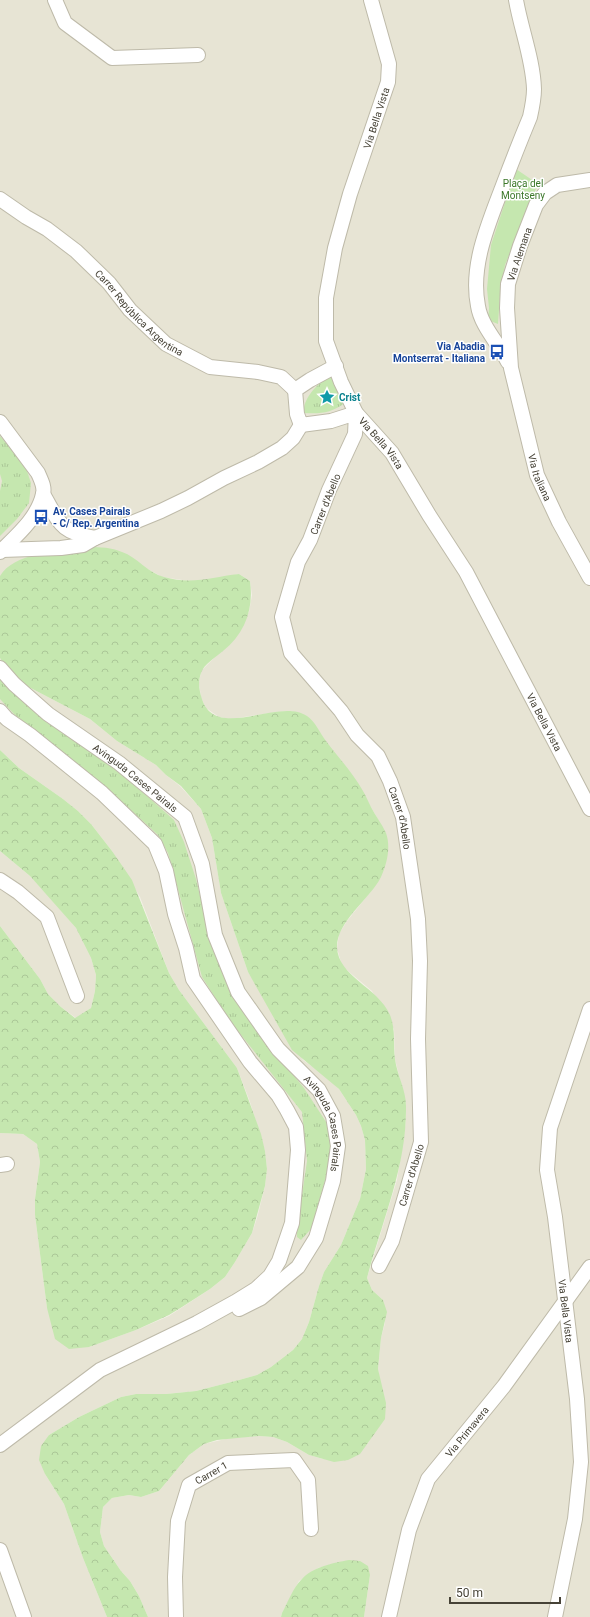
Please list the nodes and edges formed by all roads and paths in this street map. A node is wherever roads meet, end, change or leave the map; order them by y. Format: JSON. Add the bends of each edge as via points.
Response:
{"nodes":[{"id":1,"x":55,"y":0,"type":"edge"},
{"id":2,"x":371,"y":0,"type":"edge"},
{"id":3,"x":516,"y":0,"type":"edge"},
{"id":4,"x":198,"y":55,"type":"dead end"},
{"id":5,"x":590,"y":180,"type":"edge"},
{"id":6,"x":0,"y":199,"type":"edge"},
{"id":7,"x":336,"y":366,"type":"junction"},
{"id":8,"x":511,"y":368,"type":"junction"},
{"id":9,"x":295,"y":390,"type":"junction"},
{"id":10,"x":356,"y":413,"type":"junction"},
{"id":11,"x":0,"y":422,"type":"edge"},
{"id":12,"x":301,"y":425,"type":"junction"},
{"id":13,"x":43,"y":494,"type":"junction"},
{"id":14,"x":95,"y":538,"type":"junction"},
{"id":15,"x":1,"y":551,"type":"edge"},
{"id":16,"x":590,"y":578,"type":"edge"},
{"id":17,"x":0,"y":668,"type":"edge"},
{"id":18,"x":0,"y":711,"type":"edge"},
{"id":19,"x":590,"y":809,"type":"edge"},
{"id":20,"x":0,"y":880,"type":"edge"},
{"id":21,"x":76,"y":996,"type":"dead end"},
{"id":22,"x":590,"y":1009,"type":"edge"},
{"id":23,"x":379,"y":1266,"type":"dead end"},
{"id":24,"x":590,"y":1266,"type":"edge"},
{"id":25,"x":565,"y":1301,"type":"junction"},
{"id":26,"x":197,"y":1323,"type":"junction"},
{"id":27,"x":0,"y":1445,"type":"edge"},
{"id":28,"x":312,"y":1529,"type":"dead end"},
{"id":29,"x":0,"y":1550,"type":"edge"},
{"id":30,"x":24,"y":1617,"type":"edge"},
{"id":31,"x":176,"y":1617,"type":"edge"},
{"id":32,"x":389,"y":1617,"type":"edge"},
{"id":33,"x":555,"y":1617,"type":"edge"}],
"edges":[{"from":1,"to":4,"type":"street","via":[[65,23],[112,58]]},
{"from":2,"to":7,"type":"street","name":"Via Bella Vista","via":[[389,64],[388,82],[350,194],[333,255],[326,298],[326,341]]},
{"from":3,"to":8,"type":"street","via":[[531,69],[533,104],[486,229],[478,264],[476,290],[483,321]]},
{"from":5,"to":8,"type":"street","name":"Via Alemana","via":[[557,185],[545,193],[536,205],[508,284]]},
{"from":6,"to":9,"type":"street","name":"Carrer República Argentina","via":[[76,251],[109,283],[130,310],[166,344],[210,367],[281,377]]},
{"from":7,"to":9,"type":"street"},
{"from":7,"to":10,"type":"street","name":"Via Bella Vista"},
{"from":8,"to":16,"type":"street","name":"Via Italiana","via":[[537,475]]},
{"from":9,"to":12,"type":"street","via":[[297,414]]},
{"from":10,"to":12,"type":"street","via":[[331,421]]},
{"from":10,"to":19,"type":"street","name":"Via Bella Vista","via":[[392,453],[466,572]]},
{"from":10,"to":23,"type":"street","name":"Carrer d'Abello","via":[[355,434],[329,490],[310,540],[298,562],[282,617],[291,653],[357,735],[378,756],[403,817],[418,919],[418,1039],[422,1142],[392,1241]]},
{"from":11,"to":13,"type":"street","via":[[38,473]]},
{"from":12,"to":14,"type":"street","via":[[293,438],[282,448],[258,462],[168,508]]},
{"from":13,"to":14,"type":"street","via":[[60,524],[69,532]]},
{"from":13,"to":15,"type":"street","via":[[27,526]]},
{"from":14,"to":15,"type":"street","via":[[83,545]]},
{"from":17,"to":26,"type":"street","name":"Avinguda Cases Pairals","via":[[48,714],[119,763],[185,817],[202,864],[215,935],[238,992],[278,1049],[319,1090],[333,1116],[338,1146],[333,1181],[316,1238],[298,1267],[261,1298],[229,1315]]},
{"from":18,"to":26,"type":"street","via":[[102,793],[155,844],[166,871],[193,979],[250,1062],[278,1095],[296,1127],[298,1150],[292,1223],[279,1260],[270,1276],[256,1289]]},
{"from":20,"to":21,"type":"street","via":[[47,917]]},
{"from":22,"to":25,"type":"street","name":"Via Bella Vista","via":[[550,1128],[547,1170]]},
{"from":24,"to":25,"type":"street","name":"Via Primavera"},
{"from":25,"to":32,"type":"street","name":"Via Primavera","via":[[504,1386],[428,1479],[409,1530]]},
{"from":25,"to":33,"type":"street","name":"Via Bella Vista","via":[[577,1399],[581,1462],[575,1519]]},
{"from":26,"to":27,"type":"street","via":[[100,1370]]},
{"from":28,"to":31,"type":"street","name":"Carrer 1","via":[[308,1480],[294,1460],[228,1463],[189,1485],[178,1522]]},
{"from":29,"to":30,"type":"street"}]}
